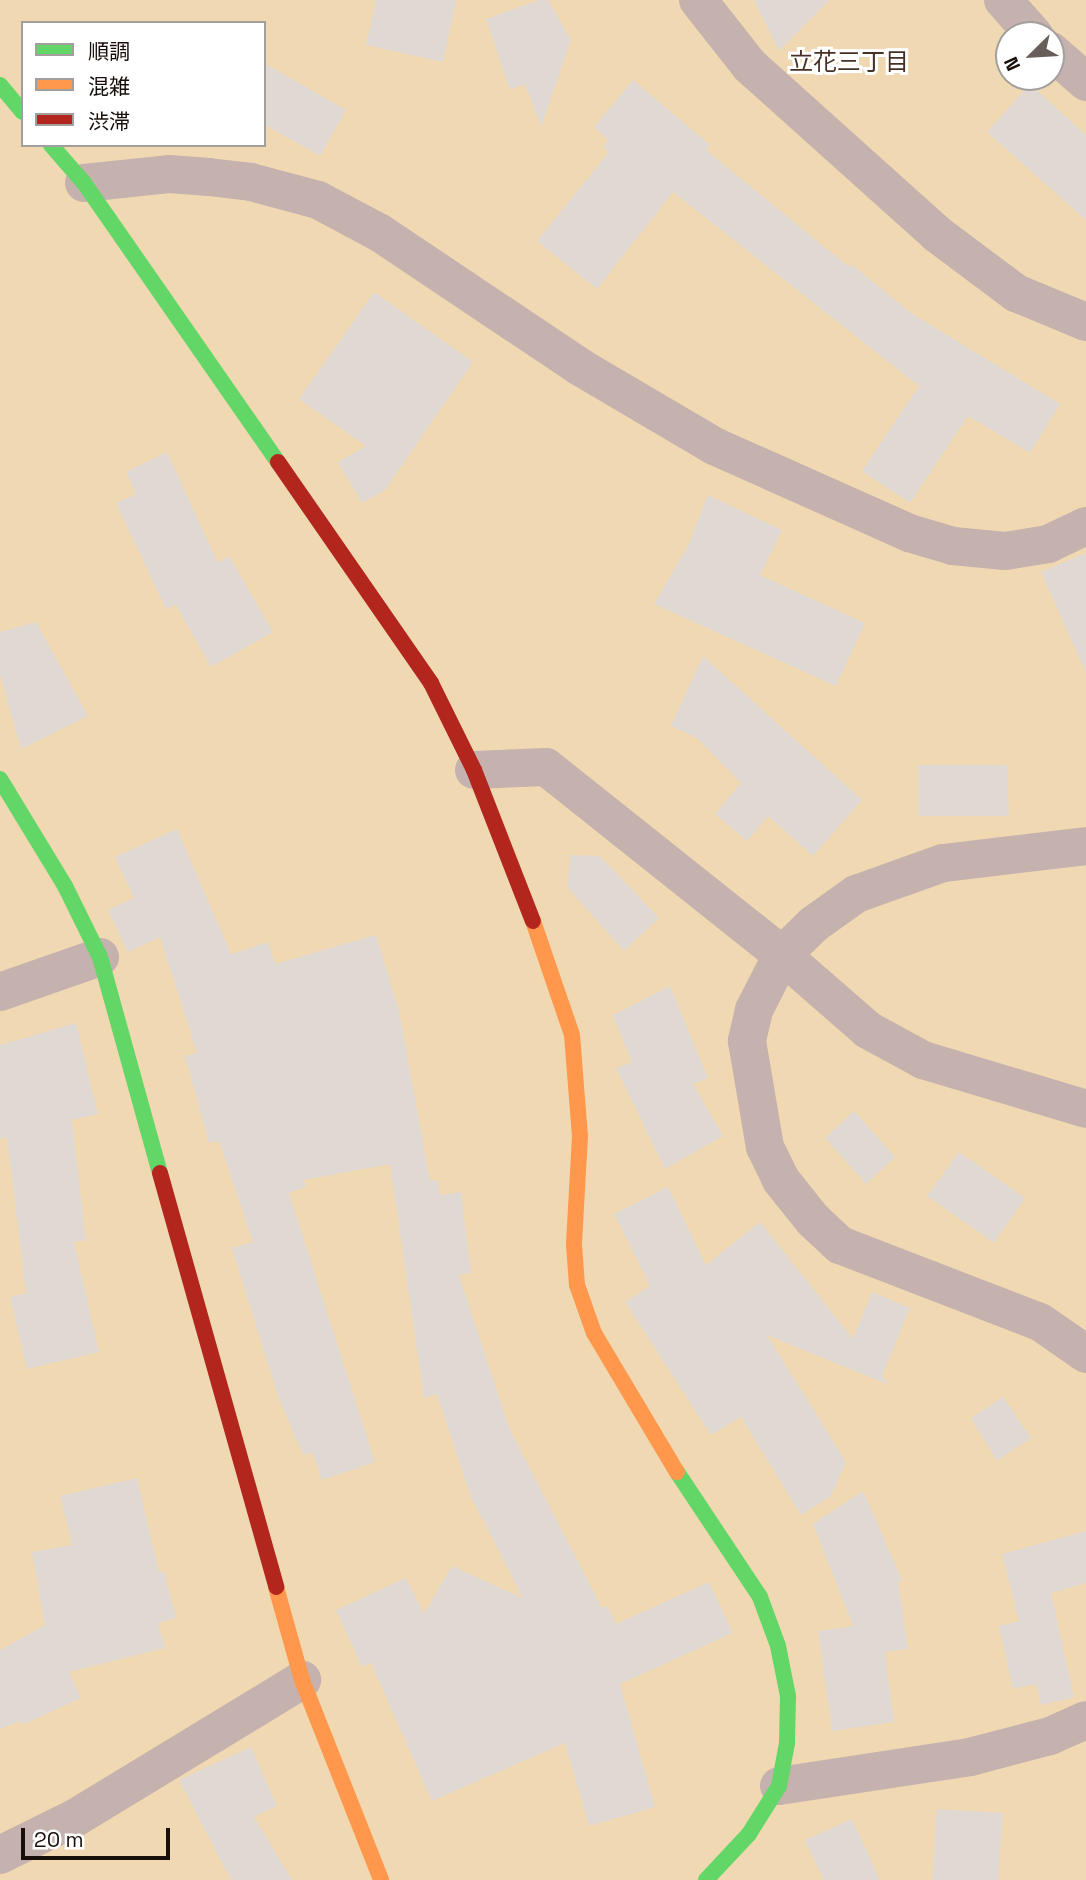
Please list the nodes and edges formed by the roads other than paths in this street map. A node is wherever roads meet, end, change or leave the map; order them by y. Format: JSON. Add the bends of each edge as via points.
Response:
{"nodes":[{"id":1,"x":698,"y":0,"type":"edge"},
{"id":2,"x":1003,"y":0,"type":"edge"},
{"id":3,"x":1022,"y":21,"type":"edge"},
{"id":4,"x":1065,"y":63,"type":"edge"},
{"id":5,"x":1086,"y":82,"type":"edge"},
{"id":6,"x":0,"y":85,"type":"edge"},
{"id":7,"x":21,"y":110,"type":"edge"},
{"id":8,"x":53,"y":147,"type":"edge"},
{"id":9,"x":84,"y":183,"type":"junction"},
{"id":10,"x":1086,"y":321,"type":"edge"},
{"id":11,"x":1086,"y":526,"type":"edge"},
{"id":12,"x":474,"y":770,"type":"junction"},
{"id":13,"x":0,"y":779,"type":"edge"},
{"id":14,"x":1086,"y":846,"type":"edge"},
{"id":15,"x":782,"y":955,"type":"junction"},
{"id":16,"x":100,"y":957,"type":"junction"},
{"id":17,"x":0,"y":992,"type":"edge"},
{"id":18,"x":1086,"y":1109,"type":"edge"},
{"id":19,"x":1086,"y":1354,"type":"edge"},
{"id":20,"x":302,"y":1681,"type":"junction"},
{"id":21,"x":1086,"y":1720,"type":"edge"},
{"id":22,"x":779,"y":1786,"type":"junction"},
{"id":23,"x":0,"y":1855,"type":"edge"},
{"id":24,"x":381,"y":1880,"type":"edge"},
{"id":25,"x":706,"y":1880,"type":"edge"}],
"edges":[{"from":1,"to":10,"type":"street","via":[[750,66],[937,234],[1016,293]]},
{"from":2,"to":3,"type":"street"},
{"from":4,"to":5,"type":"street"},
{"from":6,"to":7,"type":"street"},
{"from":8,"to":9,"type":"street"},
{"from":9,"to":11,"type":"street","via":[[169,174],[251,182],[317,200],[380,233],[580,367],[714,446],[909,533],[953,546],[1005,551],[1048,544]]},
{"from":9,"to":12,"type":"street","via":[[397,630],[431,683]]},
{"from":12,"to":15,"type":"street","via":[[546,767]]},
{"from":12,"to":22,"type":"street","via":[[572,1035],[580,1136],[574,1245],[577,1285],[594,1333],[631,1401],[760,1597],[778,1646],[788,1696],[787,1743]]},
{"from":13,"to":16,"type":"street","via":[[65,886]]},
{"from":14,"to":15,"type":"street","via":[[1015,852],[908,872],[856,894],[814,924]]},
{"from":15,"to":18,"type":"street","via":[[868,1030],[923,1060]]},
{"from":15,"to":19,"type":"street","via":[[754,1010],[747,1041],[765,1147],[781,1180],[840,1245],[1040,1322]]},
{"from":16,"to":17,"type":"street"},
{"from":16,"to":20,"type":"street"},
{"from":20,"to":23,"type":"street","via":[[75,1818]]},
{"from":20,"to":24,"type":"street"},
{"from":21,"to":22,"type":"street","via":[[970,1757]]},
{"from":22,"to":25,"type":"street","via":[[749,1834]]}]}
